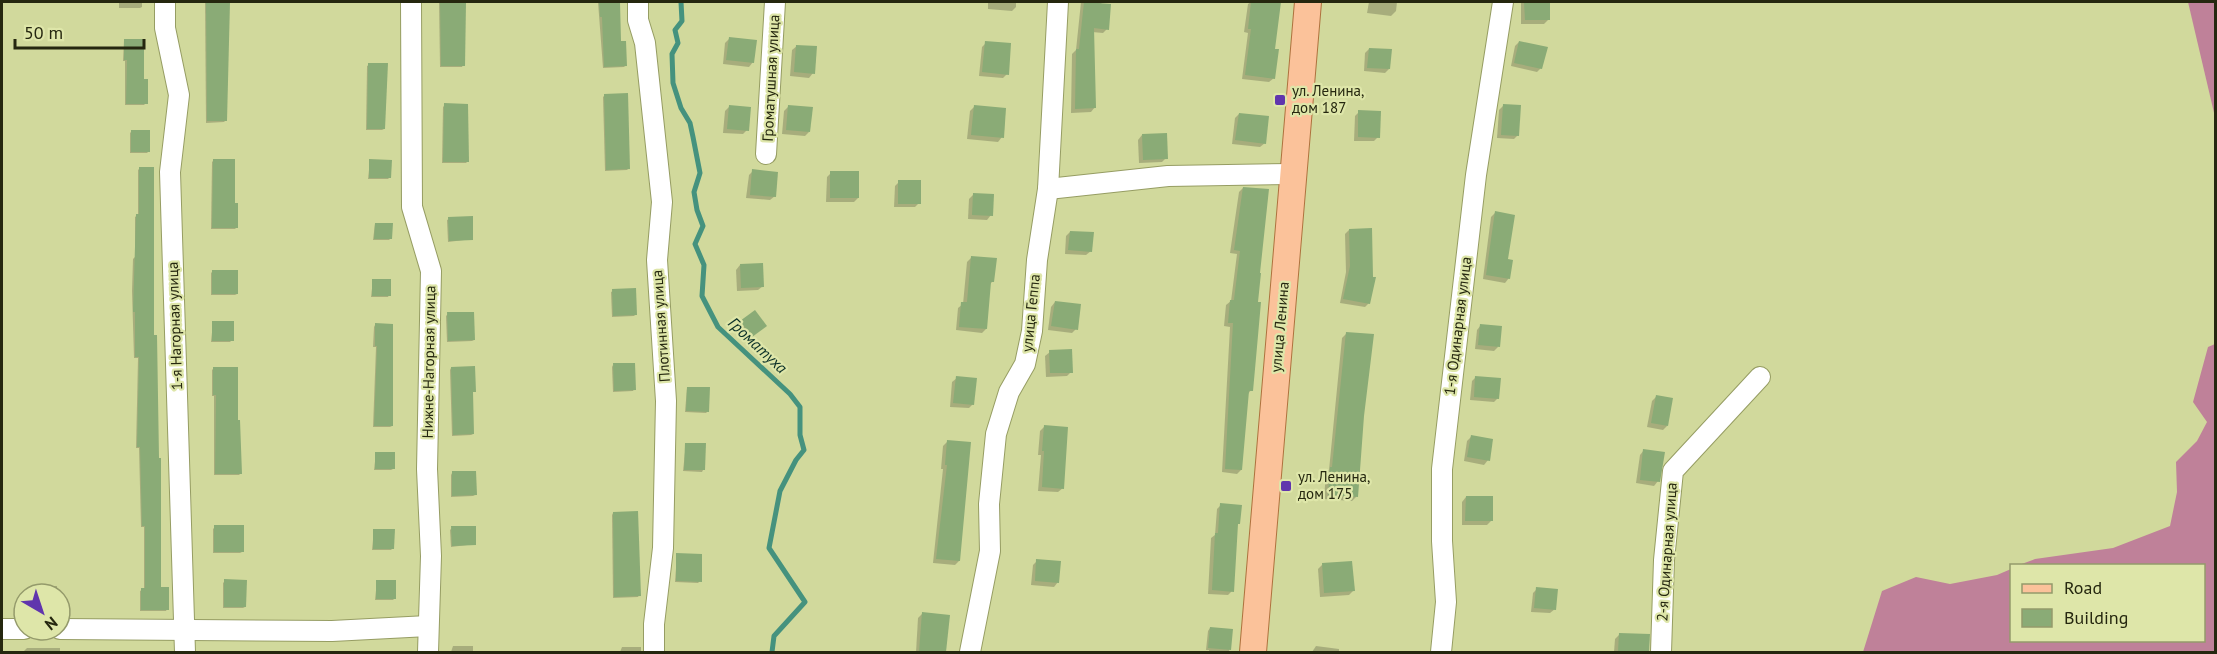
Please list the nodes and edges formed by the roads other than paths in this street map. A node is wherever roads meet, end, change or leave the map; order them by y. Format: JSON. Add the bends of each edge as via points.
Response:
{"nodes":[{"id":1,"x":165,"y":2,"type":"edge"},
{"id":2,"x":411,"y":2,"type":"edge"},
{"id":3,"x":638,"y":2,"type":"edge"},
{"id":4,"x":775,"y":2,"type":"edge"},
{"id":5,"x":1058,"y":2,"type":"edge"},
{"id":6,"x":1308,"y":2,"type":"edge"},
{"id":7,"x":1503,"y":2,"type":"edge"},
{"id":8,"x":766,"y":154,"type":"dead end"},
{"id":9,"x":1292,"y":174,"type":"junction"},
{"id":10,"x":1048,"y":189,"type":"junction"},
{"id":11,"x":1760,"y":378,"type":"dead end"},
{"id":12,"x":428,"y":626,"type":"junction"},
{"id":13,"x":72,"y":629,"type":"edge"},
{"id":14,"x":185,"y":630,"type":"junction"},
{"id":15,"x":185,"y":652,"type":"edge"},
{"id":16,"x":428,"y":652,"type":"edge"},
{"id":17,"x":654,"y":652,"type":"edge"},
{"id":18,"x":970,"y":652,"type":"edge"},
{"id":19,"x":1253,"y":652,"type":"edge"},
{"id":20,"x":1441,"y":652,"type":"edge"},
{"id":21,"x":1662,"y":652,"type":"edge"}],
"edges":[{"from":1,"to":14,"type":"street","name":"1-я Нагорная улица","via":[[165,28],[178,95],[170,172]]},
{"from":2,"to":12,"type":"street","name":"Нижне-Нагорная улица","via":[[412,207],[431,272]]},
{"from":3,"to":17,"type":"street","name":"Плотинная улица","via":[[662,202],[657,260],[666,401],[663,548]]},
{"from":4,"to":8,"type":"street","name":"Громатушная улица"},
{"from":5,"to":10,"type":"street","name":"улица Геппа"},
{"from":6,"to":9,"type":"main road","name":"улица Ленина"},
{"from":7,"to":20,"type":"street","name":"1-я Одинарная улица","via":[[1476,175],[1442,469],[1446,602]]},
{"from":9,"to":10,"type":"street","via":[[1167,176]]},
{"from":9,"to":19,"type":"main road","name":"улица Ленина"},
{"from":10,"to":18,"type":"street","name":"улица Геппа","via":[[1025,364],[1009,392],[996,434],[989,504],[990,551]]},
{"from":11,"to":21,"type":"street","name":"2-я Одинарная улица","via":[[1673,471],[1664,560]]},
{"from":12,"to":14,"type":"street","via":[[332,631]]},
{"from":12,"to":16,"type":"street","name":"Нижне-Нагорная улица"},
{"from":13,"to":14,"type":"street"},
{"from":14,"to":15,"type":"street","name":"1-я Нагорная улица"}]}
